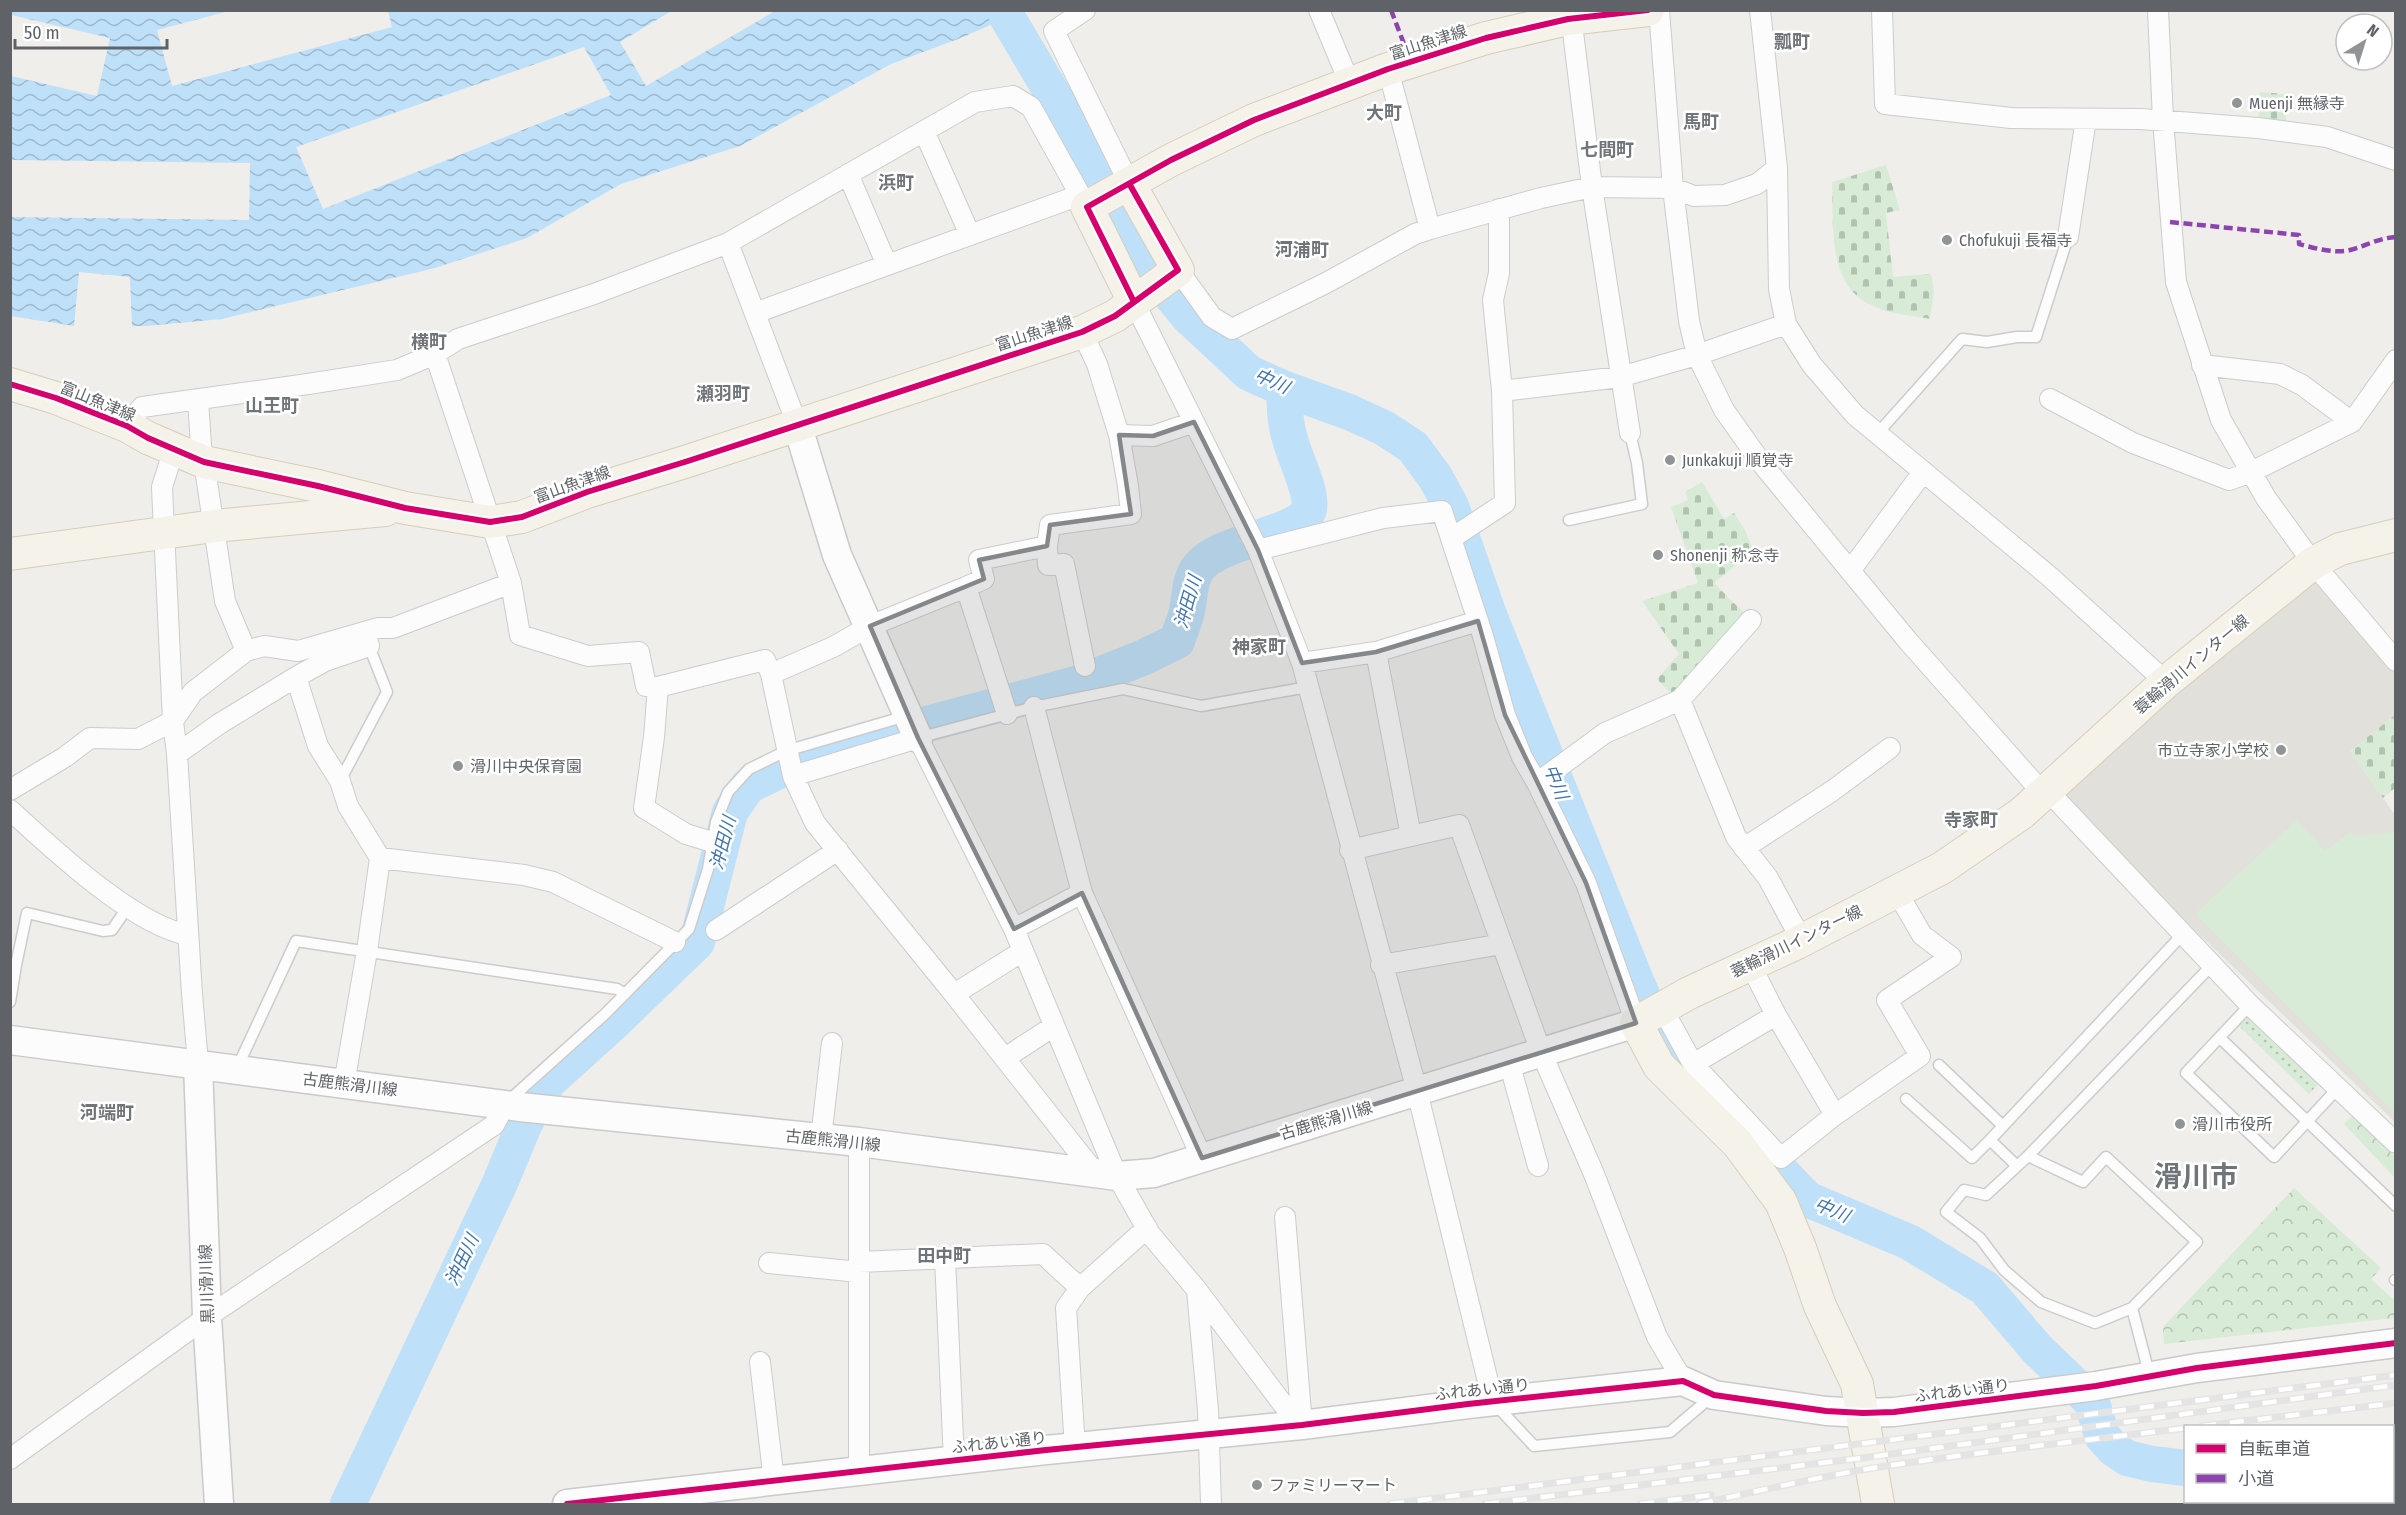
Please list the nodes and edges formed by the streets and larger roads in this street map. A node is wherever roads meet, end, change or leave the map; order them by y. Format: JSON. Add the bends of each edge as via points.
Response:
{"nodes":[{"id":1,"x":1084,"y":10,"type":"edge"},
{"id":2,"x":1319,"y":10,"type":"edge"},
{"id":3,"x":1648,"y":10,"type":"edge"},
{"id":4,"x":1659,"y":10,"type":"edge"},
{"id":5,"x":1760,"y":10,"type":"edge"},
{"id":6,"x":1882,"y":10,"type":"edge"},
{"id":7,"x":2158,"y":10,"type":"edge"},
{"id":8,"x":1568,"y":15,"type":"edge"},
{"id":9,"x":1388,"y":69,"type":"junction"},
{"id":10,"x":1350,"y":84,"type":"junction"},
{"id":11,"x":2086,"y":119,"type":"junction"},
{"id":12,"x":2163,"y":120,"type":"junction"},
{"id":13,"x":924,"y":131,"type":"junction"},
{"id":14,"x":2396,"y":160,"type":"edge"},
{"id":15,"x":1777,"y":168,"type":"junction"},
{"id":16,"x":848,"y":174,"type":"junction"},
{"id":17,"x":1130,"y":185,"type":"junction"},
{"id":18,"x":1592,"y":187,"type":"junction"},
{"id":19,"x":1673,"y":188,"type":"junction"},
{"id":20,"x":1083,"y":201,"type":"junction"},
{"id":21,"x":1499,"y":209,"type":"junction"},
{"id":22,"x":1430,"y":229,"type":"junction"},
{"id":23,"x":970,"y":235,"type":"junction"},
{"id":24,"x":2068,"y":237,"type":"road end"},
{"id":25,"x":728,"y":243,"type":"junction"},
{"id":26,"x":887,"y":265,"type":"junction"},
{"id":27,"x":1178,"y":270,"type":"junction"},
{"id":28,"x":1134,"y":302,"type":"junction"},
{"id":29,"x":755,"y":313,"type":"junction"},
{"id":30,"x":1786,"y":324,"type":"junction"},
{"id":31,"x":1082,"y":332,"type":"junction"},
{"id":32,"x":435,"y":354,"type":"junction"},
{"id":33,"x":1697,"y":354,"type":"junction"},
{"id":34,"x":2396,"y":360,"type":"edge"},
{"id":35,"x":2202,"y":365,"type":"junction"},
{"id":36,"x":1620,"y":377,"type":"junction"},
{"id":37,"x":10,"y":384,"type":"edge"},
{"id":38,"x":1502,"y":392,"type":"junction"},
{"id":39,"x":198,"y":399,"type":"junction"},
{"id":40,"x":2050,"y":399,"type":"dead end"},
{"id":41,"x":1194,"y":422,"type":"junction"},
{"id":42,"x":2352,"y":422,"type":"junction"},
{"id":43,"x":797,"y":424,"type":"junction"},
{"id":44,"x":127,"y":426,"type":"junction"},
{"id":45,"x":1630,"y":433,"type":"road end"},
{"id":46,"x":1119,"y":435,"type":"junction"},
{"id":47,"x":174,"y":449,"type":"junction"},
{"id":48,"x":203,"y":462,"type":"junction"},
{"id":49,"x":1923,"y":472,"type":"junction"},
{"id":50,"x":2251,"y":472,"type":"junction"},
{"id":51,"x":405,"y":508,"type":"junction"},
{"id":52,"x":490,"y":522,"type":"junction"},
{"id":53,"x":214,"y":526,"type":"junction"},
{"id":54,"x":165,"y":533,"type":"junction"},
{"id":55,"x":2396,"y":535,"type":"edge"},
{"id":56,"x":1452,"y":538,"type":"junction"},
{"id":57,"x":1047,"y":546,"type":"junction"},
{"id":58,"x":1258,"y":550,"type":"junction"},
{"id":59,"x":10,"y":554,"type":"edge"},
{"id":60,"x":2313,"y":563,"type":"junction"},
{"id":61,"x":1850,"y":571,"type":"junction"},
{"id":62,"x":512,"y":583,"type":"junction"},
{"id":63,"x":966,"y":587,"type":"junction"},
{"id":64,"x":1752,"y":620,"type":"dead end"},
{"id":65,"x":1478,"y":621,"type":"junction"},
{"id":66,"x":870,"y":626,"type":"junction"},
{"id":67,"x":367,"y":639,"type":"junction"},
{"id":68,"x":246,"y":651,"type":"junction"},
{"id":69,"x":1376,"y":652,"type":"junction"},
{"id":70,"x":2396,"y":661,"type":"edge"},
{"id":71,"x":1302,"y":663,"type":"junction"},
{"id":72,"x":1085,"y":666,"type":"dead end"},
{"id":73,"x":771,"y":674,"type":"junction"},
{"id":74,"x":296,"y":676,"type":"junction"},
{"id":75,"x":2166,"y":682,"type":"junction"},
{"id":76,"x":657,"y":687,"type":"junction"},
{"id":77,"x":1680,"y":700,"type":"junction"},
{"id":78,"x":1034,"y":707,"type":"road end"},
{"id":79,"x":1007,"y":714,"type":"road end"},
{"id":80,"x":173,"y":721,"type":"junction"},
{"id":81,"x":914,"y":727,"type":"junction"},
{"id":82,"x":1890,"y":748,"type":"dead end"},
{"id":83,"x":177,"y":754,"type":"junction"},
{"id":84,"x":793,"y":776,"type":"junction"},
{"id":85,"x":1537,"y":783,"type":"junction"},
{"id":86,"x":10,"y":790,"type":"edge"},
{"id":87,"x":2048,"y":791,"type":"junction"},
{"id":88,"x":10,"y":810,"type":"edge"},
{"id":89,"x":1411,"y":836,"type":"junction"},
{"id":90,"x":712,"y":842,"type":"road end"},
{"id":91,"x":1744,"y":848,"type":"junction"},
{"id":92,"x":838,"y":850,"type":"junction"},
{"id":93,"x":1350,"y":850,"type":"junction"},
{"id":94,"x":380,"y":858,"type":"junction"},
{"id":95,"x":1897,"y":892,"type":"junction"},
{"id":96,"x":1082,"y":893,"type":"junction"},
{"id":97,"x":1014,"y":928,"type":"junction"},
{"id":98,"x":716,"y":930,"type":"dead end"},
{"id":99,"x":188,"y":935,"type":"junction"},
{"id":100,"x":1802,"y":941,"type":"junction"},
{"id":101,"x":675,"y":942,"type":"road end"},
{"id":102,"x":1502,"y":944,"type":"junction"},
{"id":103,"x":1023,"y":951,"type":"junction"},
{"id":104,"x":1750,"y":964,"type":"junction"},
{"id":105,"x":1381,"y":965,"type":"junction"},
{"id":106,"x":954,"y":994,"type":"junction"},
{"id":107,"x":1776,"y":1015,"type":"junction"},
{"id":108,"x":1649,"y":1016,"type":"junction"},
{"id":109,"x":1054,"y":1026,"type":"junction"},
{"id":110,"x":10,"y":1040,"type":"edge"},
{"id":111,"x":832,"y":1043,"type":"dead end"},
{"id":112,"x":1541,"y":1052,"type":"junction"},
{"id":113,"x":1005,"y":1058,"type":"junction"},
{"id":114,"x":1509,"y":1062,"type":"junction"},
{"id":115,"x":198,"y":1063,"type":"junction"},
{"id":116,"x":1694,"y":1064,"type":"junction"},
{"id":117,"x":344,"y":1084,"type":"junction"},
{"id":118,"x":1417,"y":1091,"type":"junction"},
{"id":119,"x":513,"y":1105,"type":"junction"},
{"id":120,"x":1835,"y":1115,"type":"junction"},
{"id":121,"x":821,"y":1138,"type":"junction"},
{"id":122,"x":860,"y":1142,"type":"junction"},
{"id":123,"x":2396,"y":1143,"type":"edge"},
{"id":124,"x":1202,"y":1158,"type":"junction"},
{"id":125,"x":1538,"y":1166,"type":"dead end"},
{"id":126,"x":1106,"y":1174,"type":"junction"},
{"id":127,"x":1285,"y":1217,"type":"dead end"},
{"id":128,"x":1147,"y":1228,"type":"junction"},
{"id":129,"x":945,"y":1258,"type":"junction"},
{"id":130,"x":770,"y":1263,"type":"dead end"},
{"id":131,"x":859,"y":1267,"type":"junction"},
{"id":132,"x":1080,"y":1288,"type":"junction"},
{"id":133,"x":1197,"y":1290,"type":"junction"},
{"id":134,"x":207,"y":1317,"type":"junction"},
{"id":135,"x":2396,"y":1343,"type":"edge"},
{"id":136,"x":760,"y":1362,"type":"dead end"},
{"id":137,"x":1683,"y":1381,"type":"junction"},
{"id":138,"x":1493,"y":1402,"type":"junction"},
{"id":139,"x":1863,"y":1413,"type":"junction"},
{"id":140,"x":1302,"y":1425,"type":"junction"},
{"id":141,"x":1209,"y":1435,"type":"junction"},
{"id":142,"x":1075,"y":1448,"type":"junction"},
{"id":143,"x":10,"y":1460,"type":"edge"},
{"id":144,"x":954,"y":1461,"type":"junction"},
{"id":145,"x":859,"y":1472,"type":"junction"},
{"id":146,"x":774,"y":1481,"type":"junction"},
{"id":147,"x":219,"y":1504,"type":"edge"},
{"id":148,"x":567,"y":1504,"type":"edge"},
{"id":149,"x":1211,"y":1504,"type":"edge"},
{"id":150,"x":1877,"y":1504,"type":"edge"}],
"edges":[{"from":1,"to":17,"type":"street","via":[[1054,31]]},
{"from":2,"to":10,"type":"street"},
{"from":3,"to":8,"type":"main road","name":"富山魚津線"},
{"from":4,"to":19,"type":"street"},
{"from":5,"to":15,"type":"street"},
{"from":6,"to":11,"type":"street","via":[[1885,104],[2012,118]]},
{"from":7,"to":12,"type":"street"},
{"from":8,"to":9,"type":"main road","name":"富山魚津線"},
{"from":8,"to":18,"type":"street","via":[[1574,32]]},
{"from":9,"to":10,"type":"main road","name":"富山魚津線"},
{"from":9,"to":22,"type":"street"},
{"from":10,"to":17,"type":"main road","name":"富山魚津線","via":[[1254,120],[1171,160]]},
{"from":11,"to":12,"type":"street"},
{"from":11,"to":24,"type":"street"},
{"from":12,"to":14,"type":"street","via":[[2327,137]]},
{"from":12,"to":35,"type":"street","via":[[2176,282]]},
{"from":13,"to":16,"type":"street"},
{"from":13,"to":20,"type":"street","via":[[975,102],[1013,96],[1030,107]]},
{"from":13,"to":23,"type":"street"},
{"from":15,"to":19,"type":"street","via":[[1757,184],[1725,195],[1694,196]]},
{"from":15,"to":30,"type":"street","via":[[1779,289]]},
{"from":16,"to":25,"type":"street"},
{"from":16,"to":26,"type":"street"},
{"from":17,"to":20,"type":"main road","name":"富山魚津線"},
{"from":17,"to":27,"type":"main road"},
{"from":18,"to":19,"type":"street"},
{"from":18,"to":21,"type":"street"},
{"from":18,"to":36,"type":"street"},
{"from":19,"to":33,"type":"street","via":[[1689,321]]},
{"from":20,"to":23,"type":"street"},
{"from":20,"to":28,"type":"main road"},
{"from":21,"to":22,"type":"street"},
{"from":21,"to":38,"type":"street","via":[[1499,273],[1493,300]]},
{"from":22,"to":27,"type":"street","via":[[1232,329],[1212,317]]},
{"from":23,"to":26,"type":"street"},
{"from":25,"to":29,"type":"street"},
{"from":25,"to":32,"type":"street","via":[[594,294],[458,339]]},
{"from":26,"to":29,"type":"street"},
{"from":27,"to":28,"type":"main road","name":"富山魚津線"},
{"from":28,"to":31,"type":"main road","name":"富山魚津線"},
{"from":28,"to":41,"type":"street"},
{"from":29,"to":43,"type":"street"},
{"from":30,"to":33,"type":"street"},
{"from":30,"to":49,"type":"street","via":[[1812,365],[1855,415]]},
{"from":31,"to":43,"type":"main road","name":"富山魚津線"},
{"from":31,"to":46,"type":"street","via":[[1097,364]]},
{"from":32,"to":39,"type":"street","via":[[397,370]]},
{"from":32,"to":52,"type":"street"},
{"from":33,"to":36,"type":"street"},
{"from":33,"to":61,"type":"street","via":[[1724,410],[1763,465]]},
{"from":34,"to":42,"type":"street"},
{"from":35,"to":42,"type":"street","via":[[2280,374],[2302,385]]},
{"from":35,"to":50,"type":"street","via":[[2220,420]]},
{"from":36,"to":38,"type":"street"},
{"from":36,"to":45,"type":"street"},
{"from":37,"to":44,"type":"main road","name":"富山魚津線"},
{"from":38,"to":56,"type":"street","via":[[1505,503]]},
{"from":39,"to":44,"type":"street","via":[[142,407]]},
{"from":39,"to":48,"type":"street"},
{"from":40,"to":50,"type":"street","via":[[2133,443],[2229,480]]},
{"from":41,"to":46,"type":"street","via":[[1153,436]]},
{"from":41,"to":58,"type":"street"},
{"from":42,"to":50,"type":"street"},
{"from":43,"to":52,"type":"main road","name":"富山魚津線","via":[[522,517]]},
{"from":43,"to":66,"type":"street","via":[[837,555]]},
{"from":44,"to":47,"type":"main road","name":"富山魚津線"},
{"from":46,"to":57,"type":"street","via":[[1131,514],[1050,525]]},
{"from":47,"to":48,"type":"main road","name":"富山魚津線"},
{"from":47,"to":54,"type":"street","via":[[162,487]]},
{"from":48,"to":51,"type":"main road","name":"富山魚津線"},
{"from":48,"to":53,"type":"street"},
{"from":49,"to":61,"type":"street"},
{"from":49,"to":75,"type":"street","via":[[2049,576]]},
{"from":50,"to":60,"type":"street"},
{"from":51,"to":52,"type":"main road","name":"富山魚津線"},
{"from":51,"to":53,"type":"main road","name":"富山魚津線"},
{"from":52,"to":62,"type":"street"},
{"from":53,"to":54,"type":"main road","name":"富山魚津線"},
{"from":53,"to":68,"type":"street","via":[[225,601]]},
{"from":54,"to":59,"type":"main road","name":"富山魚津線"},
{"from":54,"to":80,"type":"street"},
{"from":55,"to":60,"type":"main road","name":"蓑輪滑川インター線","via":[[2340,549]]},
{"from":56,"to":58,"type":"street","via":[[1442,511],[1383,518]]},
{"from":56,"to":65,"type":"street"},
{"from":57,"to":63,"type":"street","via":[[979,560],[984,579]]},
{"from":57,"to":72,"type":"street","via":[[1048,564],[1064,564]]},
{"from":58,"to":71,"type":"street"},
{"from":60,"to":70,"type":"street"},
{"from":60,"to":75,"type":"main road","name":"蓑輪滑川インター線"},
{"from":61,"to":87,"type":"street","via":[[2033,782]]},
{"from":62,"to":67,"type":"street","via":[[393,628],[378,628]]},
{"from":62,"to":76,"type":"street","via":[[520,635],[588,656],[639,652],[646,686]]},
{"from":63,"to":66,"type":"street"},
{"from":63,"to":79,"type":"street"},
{"from":64,"to":77,"type":"street"},
{"from":65,"to":69,"type":"street"},
{"from":65,"to":85,"type":"street","via":[[1505,715]]},
{"from":66,"to":73,"type":"street"},
{"from":66,"to":81,"type":"street"},
{"from":67,"to":68,"type":"street","via":[[298,651],[264,646]]},
{"from":67,"to":74,"type":"street"},
{"from":68,"to":80,"type":"street","via":[[193,692]]},
{"from":69,"to":71,"type":"street"},
{"from":69,"to":89,"type":"street"},
{"from":71,"to":93,"type":"street"},
{"from":73,"to":76,"type":"street","via":[[765,660]]},
{"from":73,"to":84,"type":"street"},
{"from":74,"to":83,"type":"street"},
{"from":74,"to":94,"type":"street","via":[[318,746]]},
{"from":75,"to":87,"type":"main road","name":"蓑輪滑川インター線"},
{"from":76,"to":90,"type":"street","via":[[644,808],[686,834]]},
{"from":77,"to":85,"type":"street","via":[[1605,733]]},
{"from":77,"to":91,"type":"street"},
{"from":78,"to":96,"type":"street"},
{"from":80,"to":83,"type":"street"},
{"from":80,"to":86,"type":"street","via":[[138,739],[90,738]]},
{"from":81,"to":84,"type":"street"},
{"from":81,"to":97,"type":"street"},
{"from":82,"to":91,"type":"street"},
{"from":83,"to":99,"type":"street"},
{"from":84,"to":92,"type":"street","via":[[816,823]]},
{"from":85,"to":108,"type":"street"},
{"from":87,"to":95,"type":"main road","name":"蓑輪滑川インター線","via":[[1942,868]]},
{"from":87,"to":123,"type":"street","via":[[2250,1005]]},
{"from":88,"to":99,"type":"street","via":[[127,908],[172,933]]},
{"from":89,"to":93,"type":"street"},
{"from":89,"to":102,"type":"street","via":[[1459,825]]},
{"from":91,"to":100,"type":"street","via":[[1768,878]]},
{"from":92,"to":98,"type":"street"},
{"from":92,"to":106,"type":"street"},
{"from":93,"to":105,"type":"street"},
{"from":94,"to":101,"type":"street","via":[[553,882]]},
{"from":94,"to":117,"type":"street"},
{"from":95,"to":100,"type":"main road","name":"蓑輪滑川インター線"},
{"from":95,"to":120,"type":"street","via":[[1922,935],[1951,957],[1887,1000],[1920,1056]]},
{"from":96,"to":97,"type":"street"},
{"from":96,"to":124,"type":"street"},
{"from":97,"to":103,"type":"street"},
{"from":99,"to":115,"type":"street"},
{"from":100,"to":104,"type":"main road","name":"蓑輪滑川インター線"},
{"from":102,"to":105,"type":"street"},
{"from":102,"to":112,"type":"street"},
{"from":103,"to":106,"type":"street"},
{"from":103,"to":109,"type":"street"},
{"from":104,"to":107,"type":"street"},
{"from":104,"to":108,"type":"main road","name":"蓑輪滑川インター線"},
{"from":105,"to":118,"type":"street"},
{"from":106,"to":113,"type":"street"},
{"from":107,"to":116,"type":"street"},
{"from":107,"to":120,"type":"street"},
{"from":108,"to":112,"type":"street","name":"古鹿熊滑川線"},
{"from":108,"to":116,"type":"street"},
{"from":108,"to":139,"type":"main road","via":[[1659,1066],[1738,1144],[1781,1202],[1820,1306],[1857,1384]]},
{"from":109,"to":113,"type":"street"},
{"from":109,"to":126,"type":"street"},
{"from":110,"to":115,"type":"street","name":"古鹿熊滑川線"},
{"from":111,"to":121,"type":"street"},
{"from":112,"to":114,"type":"street","name":"古鹿熊滑川線"},
{"from":112,"to":137,"type":"street","via":[[1594,1174],[1657,1337]]},
{"from":113,"to":126,"type":"street"},
{"from":114,"to":118,"type":"street","name":"古鹿熊滑川線"},
{"from":114,"to":125,"type":"street"},
{"from":115,"to":117,"type":"street","name":"古鹿熊滑川線"},
{"from":115,"to":134,"type":"street","name":"黒川滑川線"},
{"from":116,"to":120,"type":"street","via":[[1781,1158]]},
{"from":117,"to":119,"type":"street","name":"古鹿熊滑川線"},
{"from":118,"to":124,"type":"street","name":"古鹿熊滑川線"},
{"from":118,"to":138,"type":"street"},
{"from":119,"to":121,"type":"street","name":"古鹿熊滑川線"},
{"from":119,"to":134,"type":"street","via":[[494,1125]]},
{"from":121,"to":122,"type":"street","name":"古鹿熊滑川線"},
{"from":122,"to":126,"type":"street","name":"古鹿熊滑川線"},
{"from":122,"to":131,"type":"street"},
{"from":124,"to":126,"type":"street","name":"古鹿熊滑川線","via":[[1154,1173]]},
{"from":126,"to":128,"type":"street"},
{"from":127,"to":140,"type":"street"},
{"from":128,"to":132,"type":"street"},
{"from":128,"to":133,"type":"street"},
{"from":129,"to":131,"type":"street"},
{"from":129,"to":132,"type":"street","via":[[1043,1254]]},
{"from":129,"to":144,"type":"street"},
{"from":130,"to":131,"type":"street"},
{"from":131,"to":145,"type":"street"},
{"from":132,"to":142,"type":"street","via":[[1066,1308]]},
{"from":133,"to":140,"type":"street"},
{"from":133,"to":141,"type":"street"},
{"from":134,"to":143,"type":"street"},
{"from":134,"to":147,"type":"street","name":"黒川滑川線"},
{"from":135,"to":139,"type":"street","name":"ふれあい通り","via":[[2198,1368],[2096,1386]]},
{"from":136,"to":146,"type":"street"},
{"from":137,"to":138,"type":"street","name":"ふれあい通り"},
{"from":137,"to":139,"type":"street","name":"ふれあい通り","via":[[1714,1395]]},
{"from":138,"to":140,"type":"street","name":"ふれあい通り"},
{"from":139,"to":150,"type":"main road"},
{"from":140,"to":141,"type":"street","name":"ふれあい通り"},
{"from":141,"to":142,"type":"street","name":"ふれあい通り"},
{"from":141,"to":149,"type":"street"},
{"from":142,"to":144,"type":"street","name":"ふれあい通り"},
{"from":144,"to":145,"type":"street","name":"ふれあい通り"},
{"from":145,"to":146,"type":"street","name":"ふれあい通り"},
{"from":146,"to":148,"type":"street","name":"ふれあい通り"}]}
